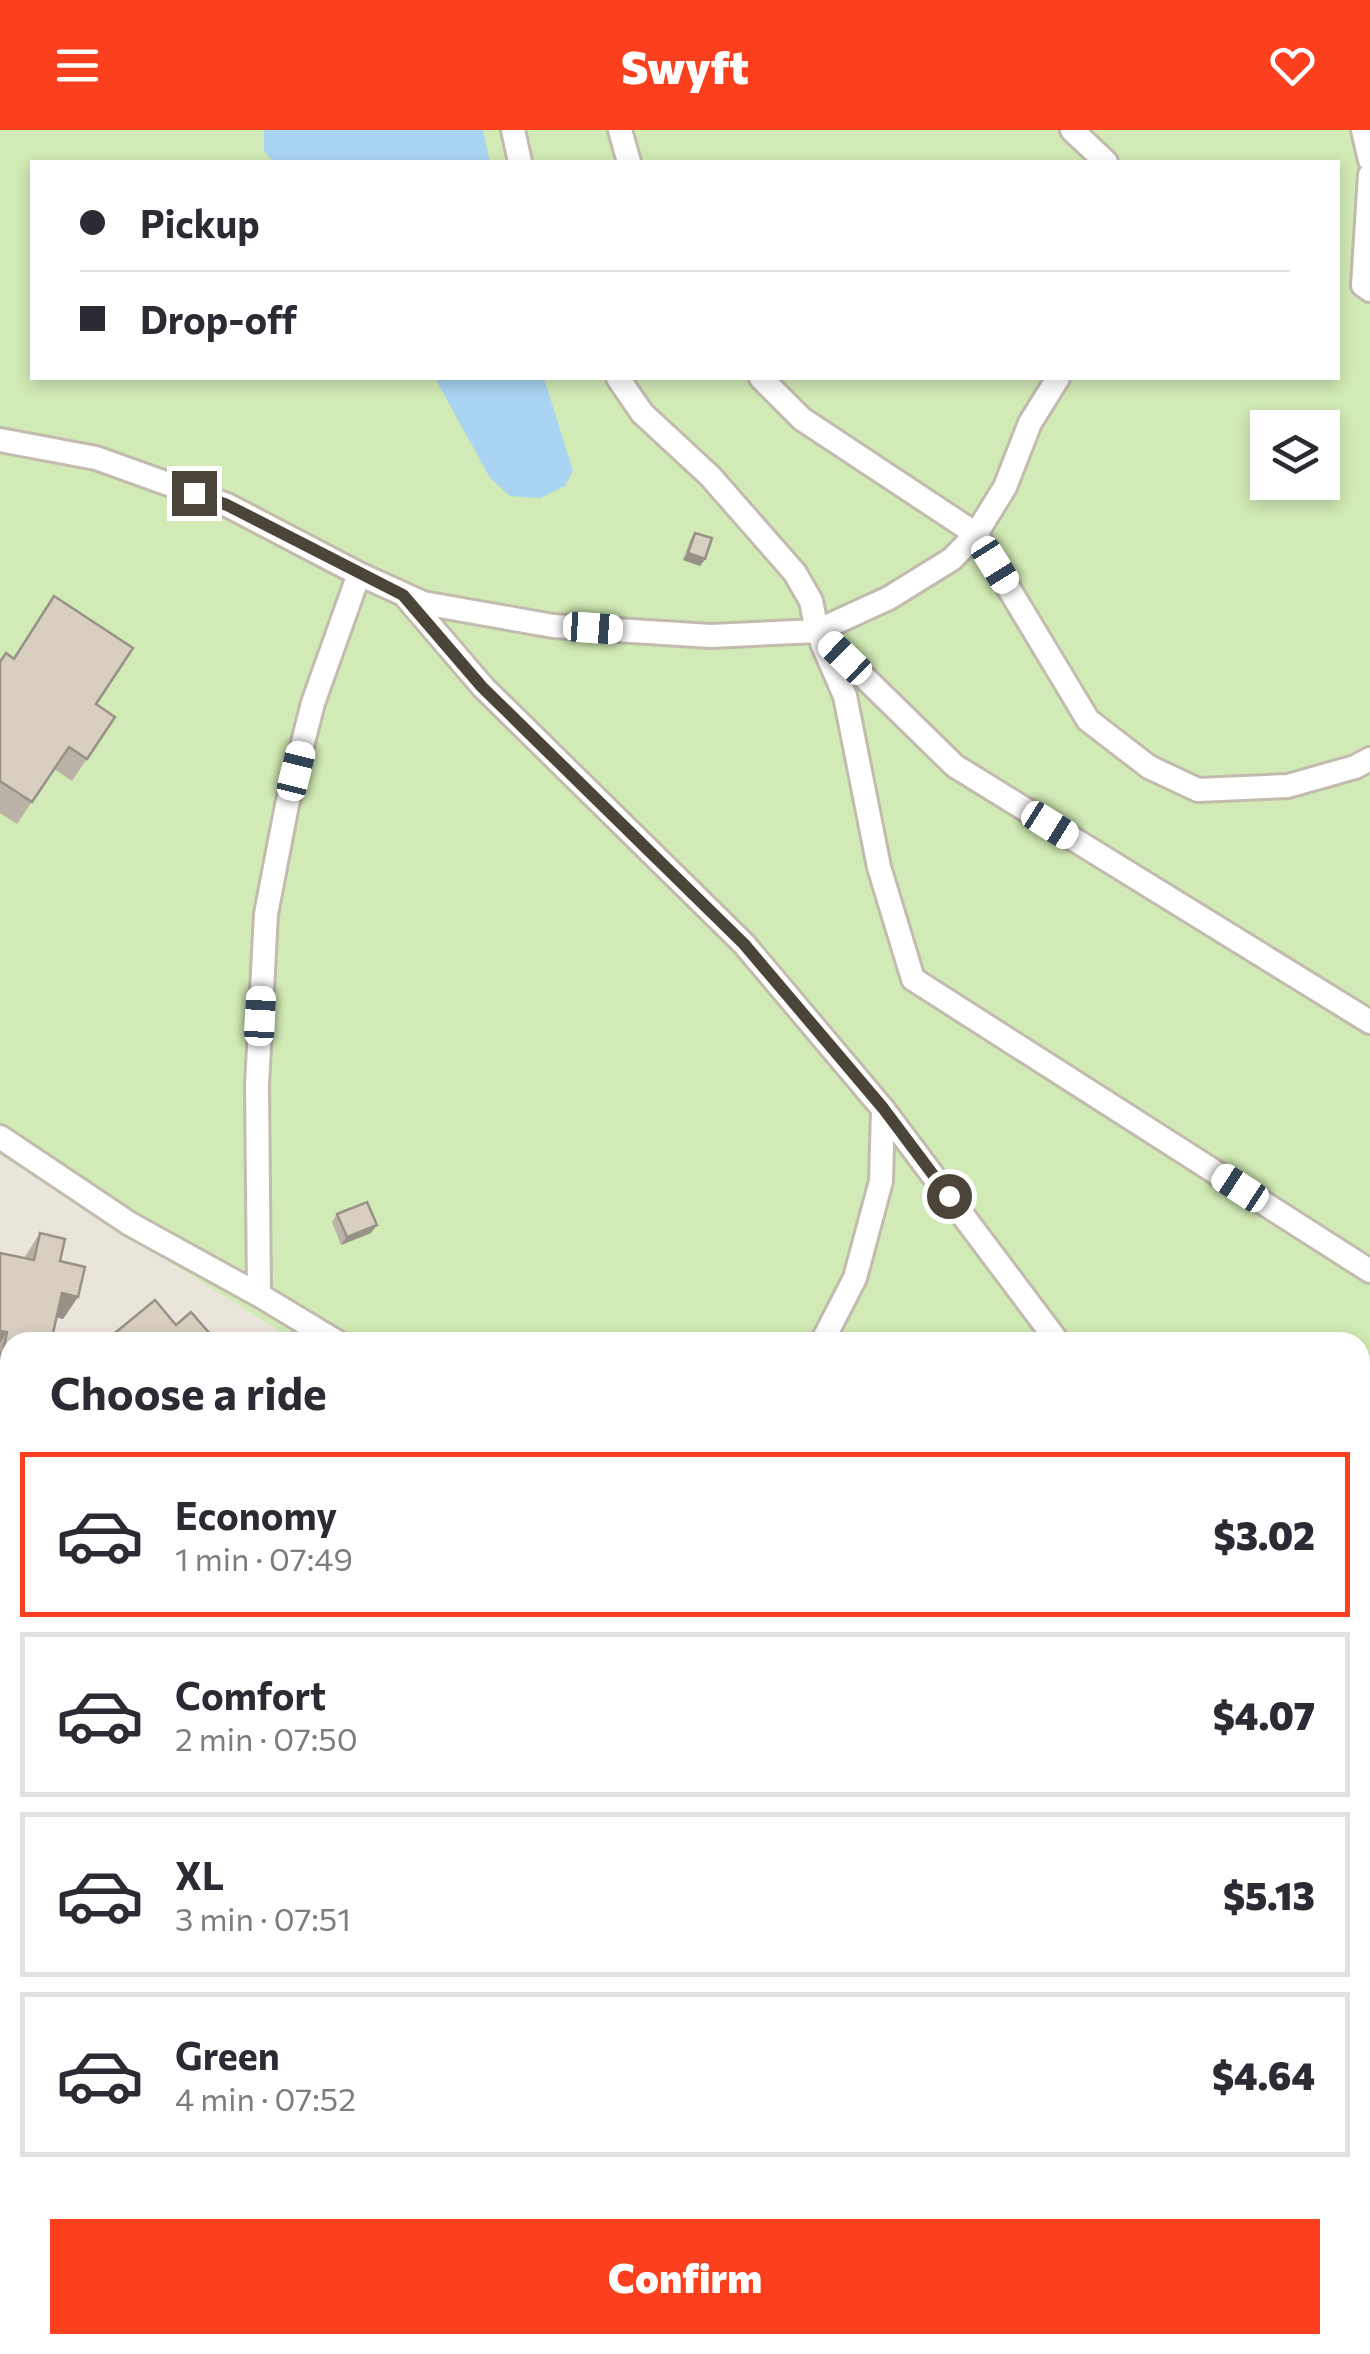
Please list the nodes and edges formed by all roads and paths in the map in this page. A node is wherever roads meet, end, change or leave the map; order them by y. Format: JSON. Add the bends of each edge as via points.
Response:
{"nodes":[{"id":1,"x":513,"y":130,"type":"edge"},
{"id":2,"x":620,"y":130,"type":"edge"},
{"id":3,"x":1072,"y":130,"type":"edge"},
{"id":4,"x":1364,"y":130,"type":"edge"},
{"id":5,"x":520,"y":160,"type":"edge"},
{"id":6,"x":628,"y":160,"type":"edge"},
{"id":7,"x":1104,"y":160,"type":"edge"},
{"id":8,"x":1370,"y":160,"type":"edge"},
{"id":9,"x":1370,"y":175,"type":"edge"},
{"id":10,"x":1340,"y":282,"type":"edge"},
{"id":11,"x":1366,"y":288,"type":"edge"},
{"id":12,"x":619,"y":380,"type":"edge"},
{"id":13,"x":764,"y":380,"type":"edge"},
{"id":14,"x":1057,"y":380,"type":"edge"},
{"id":15,"x":0,"y":440,"type":"edge"},
{"id":16,"x":976,"y":534,"type":"junction"},
{"id":17,"x":360,"y":574,"type":"junction"},
{"id":18,"x":403,"y":595,"type":"junction"},
{"id":19,"x":818,"y":632,"type":"junction"},
{"id":20,"x":1370,"y":758,"type":"edge"},
{"id":21,"x":1370,"y":1022,"type":"edge"},
{"id":22,"x":883,"y":1108,"type":"junction"},
{"id":23,"x":0,"y":1138,"type":"edge"},
{"id":24,"x":1370,"y":1271,"type":"edge"},
{"id":25,"x":259,"y":1294,"type":"junction"},
{"id":26,"x":321,"y":1332,"type":"edge"},
{"id":27,"x":827,"y":1332,"type":"edge"},
{"id":28,"x":1051,"y":1332,"type":"edge"}],
"edges":[{"from":1,"to":5,"type":"lane"},
{"from":2,"to":6,"type":"lane"},
{"from":3,"to":7,"type":"lane"},
{"from":4,"to":8,"type":"lane"},
{"from":9,"to":11,"type":"lane"},
{"from":10,"to":11,"type":"lane"},
{"from":12,"to":19,"type":"lane","via":[[642,413],[710,476],[795,573]]},
{"from":13,"to":16,"type":"lane","via":[[802,419]]},
{"from":14,"to":16,"type":"lane"},
{"from":15,"to":17,"type":"lane","via":[[96,458],[227,505]]},
{"from":16,"to":19,"type":"lane","via":[[952,559]]},
{"from":16,"to":20,"type":"lane","via":[[1088,720],[1149,767],[1198,790],[1252,788],[1288,786]]},
{"from":17,"to":18,"type":"lane"},
{"from":17,"to":25,"type":"lane","via":[[313,703],[266,914],[257,1085]]},
{"from":18,"to":19,"type":"lane","via":[[553,626],[711,636]]},
{"from":18,"to":22,"type":"lane","via":[[482,687],[744,944]]},
{"from":19,"to":21,"type":"lane","via":[[954,766]]},
{"from":19,"to":24,"type":"lane","via":[[845,696],[879,868],[913,979]]},
{"from":22,"to":27,"type":"lane","via":[[881,1181],[855,1278]]},
{"from":22,"to":28,"type":"lane"},
{"from":23,"to":25,"type":"lane","via":[[130,1224]]},
{"from":25,"to":26,"type":"lane"}]}
